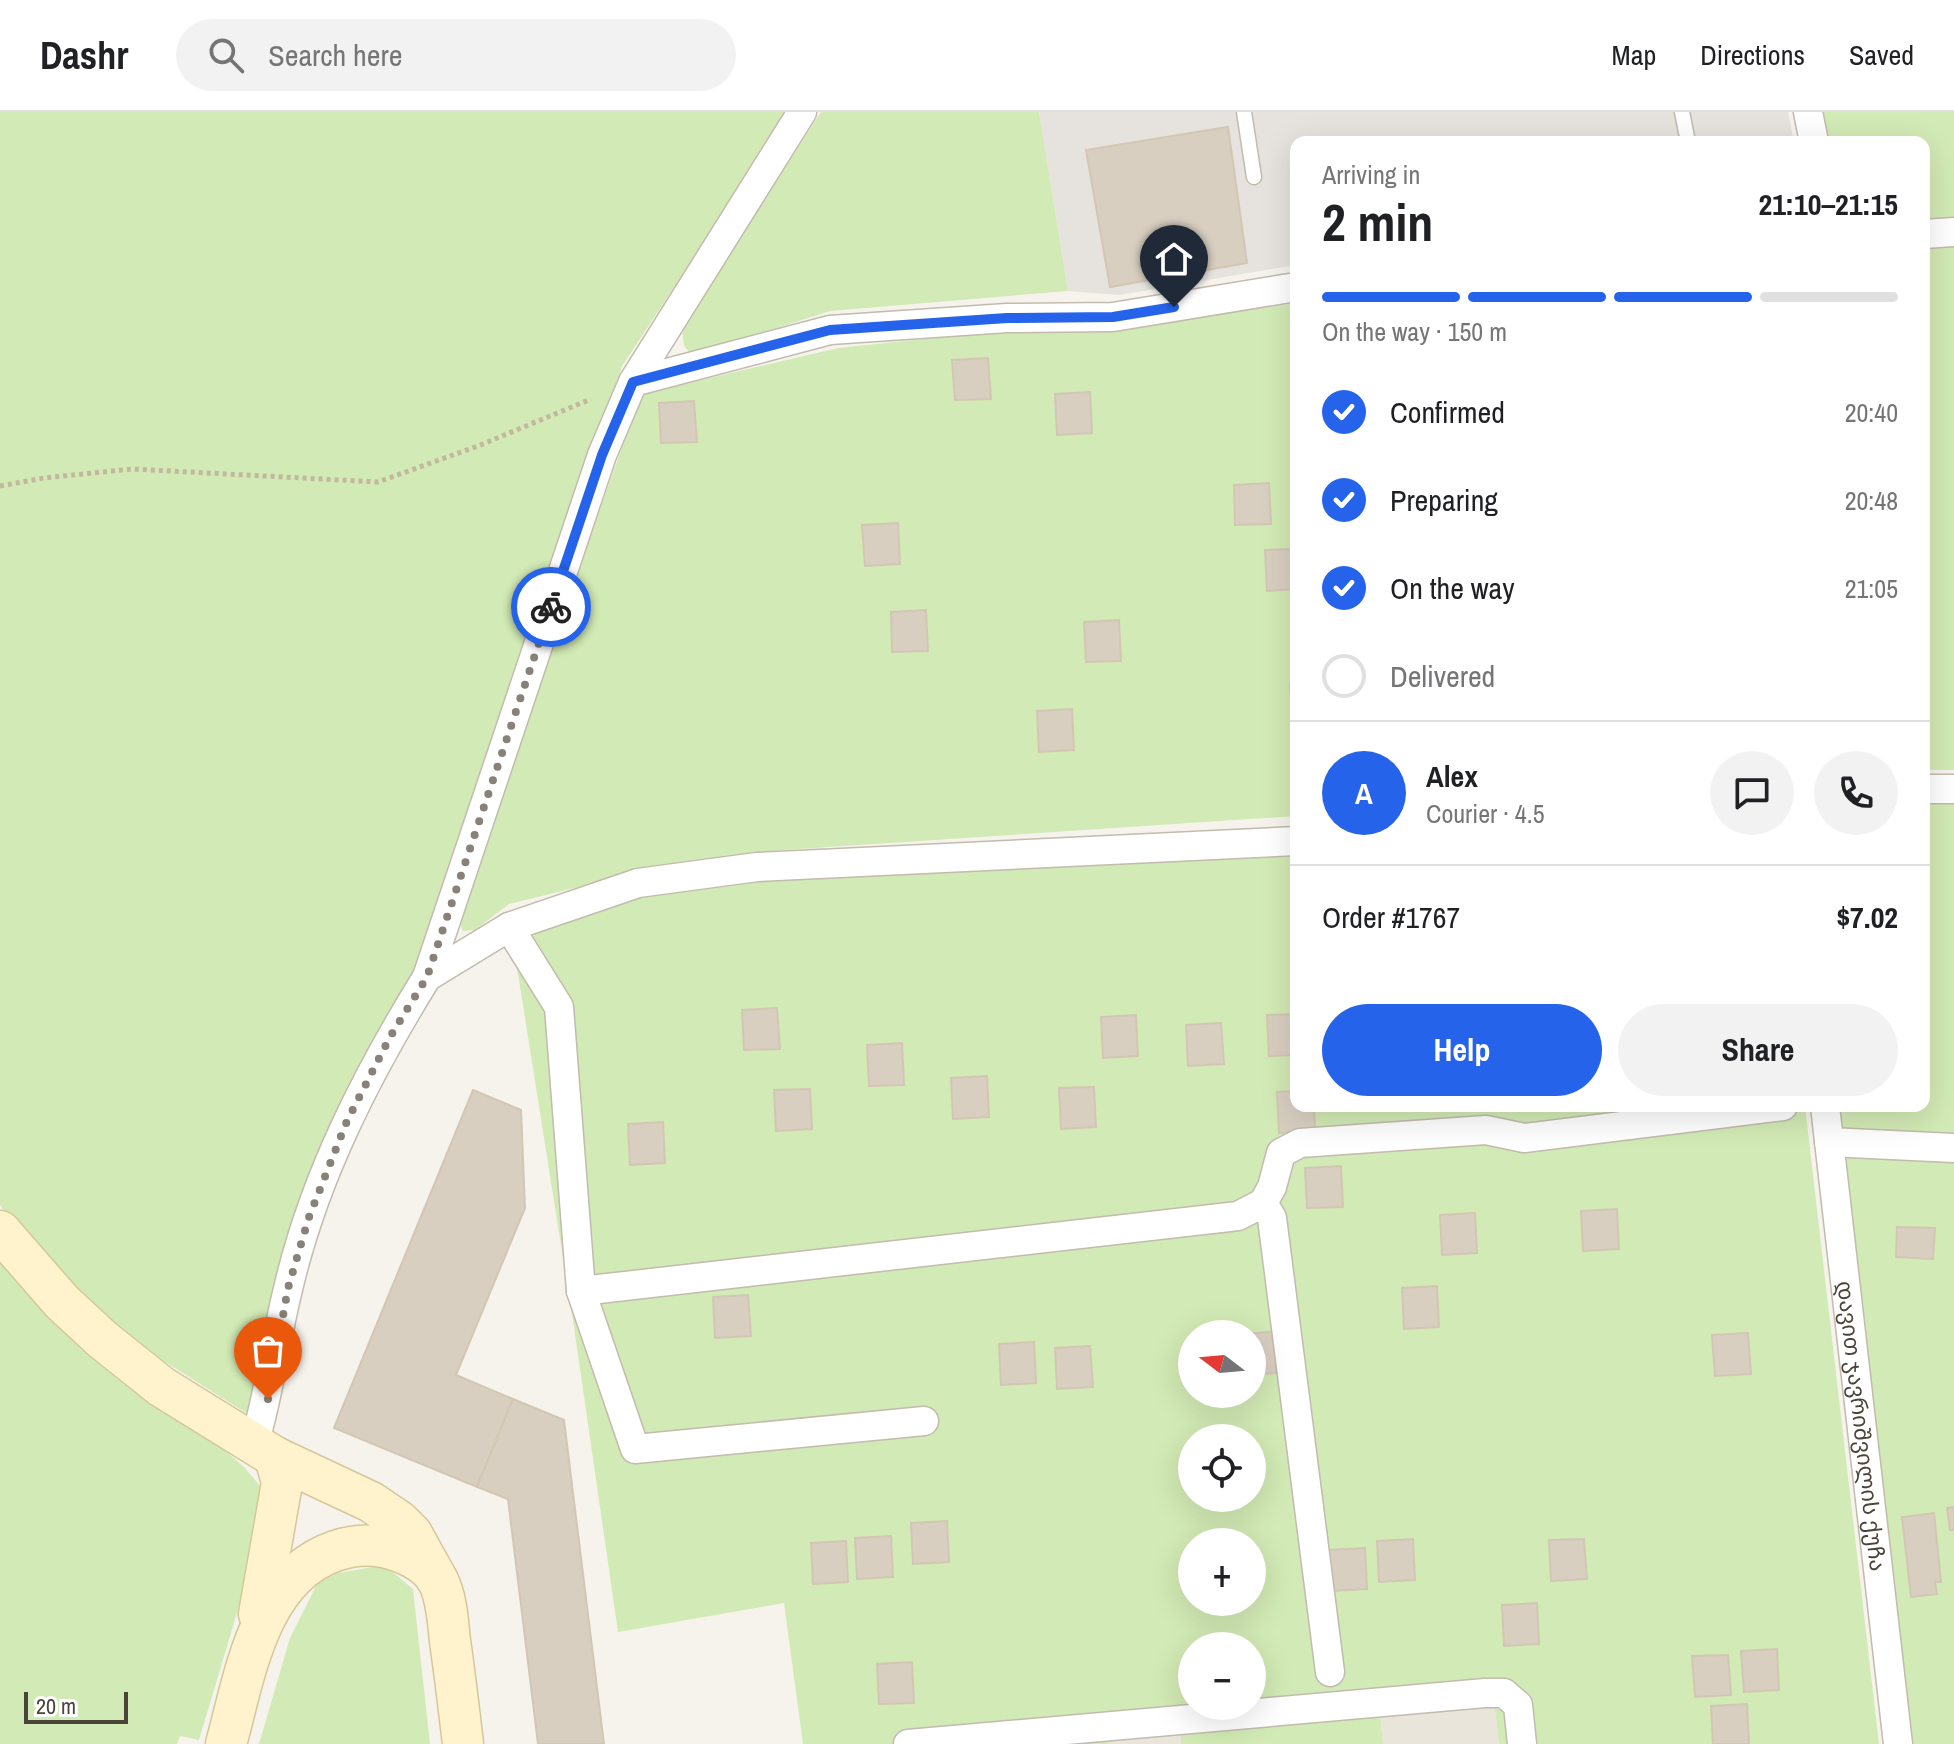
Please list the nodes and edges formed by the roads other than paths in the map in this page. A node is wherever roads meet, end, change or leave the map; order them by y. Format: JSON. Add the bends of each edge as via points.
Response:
{"nodes":[{"id":1,"x":802,"y":112,"type":"edge"},
{"id":2,"x":1244,"y":112,"type":"edge"},
{"id":3,"x":1682,"y":112,"type":"edge"},
{"id":4,"x":1808,"y":112,"type":"edge"},
{"id":5,"x":1687,"y":136,"type":"edge"},
{"id":6,"x":1813,"y":136,"type":"edge"},
{"id":7,"x":1254,"y":177,"type":"dead end"},
{"id":8,"x":1954,"y":232,"type":"edge"},
{"id":9,"x":1930,"y":234,"type":"edge"},
{"id":10,"x":1290,"y":288,"type":"edge"},
{"id":11,"x":633,"y":382,"type":"junction"},
{"id":12,"x":1930,"y":789,"type":"edge"},
{"id":13,"x":1954,"y":789,"type":"edge"},
{"id":14,"x":1290,"y":841,"type":"edge"},
{"id":15,"x":509,"y":927,"type":"junction"},
{"id":16,"x":427,"y":977,"type":"junction"},
{"id":17,"x":1734,"y":1112,"type":"edge"},
{"id":18,"x":1826,"y":1112,"type":"edge"},
{"id":19,"x":1829,"y":1142,"type":"junction"},
{"id":20,"x":1954,"y":1148,"type":"edge"},
{"id":21,"x":1263,"y":1203,"type":"junction"},
{"id":22,"x":0,"y":1231,"type":"edge"},
{"id":23,"x":581,"y":1291,"type":"junction"},
{"id":24,"x":924,"y":1421,"type":"dead end"},
{"id":25,"x":264,"y":1450,"type":"junction"},
{"id":26,"x":438,"y":1581,"type":"junction"},
{"id":27,"x":253,"y":1648,"type":"junction"},
{"id":28,"x":1330,"y":1672,"type":"dead end"},
{"id":29,"x":226,"y":1744,"type":"edge"},
{"id":30,"x":463,"y":1744,"type":"edge"},
{"id":31,"x":908,"y":1744,"type":"edge"},
{"id":32,"x":1522,"y":1744,"type":"edge"},
{"id":33,"x":1898,"y":1744,"type":"edge"}],
"edges":[{"from":1,"to":11,"type":"street"},
{"from":2,"to":7,"type":"lane"},
{"from":3,"to":5,"type":"lane"},
{"from":4,"to":6,"type":"street"},
{"from":8,"to":9,"type":"street"},
{"from":10,"to":11,"type":"street","via":[[1113,317],[830,330]]},
{"from":11,"to":16,"type":"street","via":[[579,521]]},
{"from":12,"to":13,"type":"street"},
{"from":14,"to":15,"type":"street","via":[[757,867],[638,883]]},
{"from":15,"to":16,"type":"street"},
{"from":15,"to":23,"type":"street","via":[[559,1007]]},
{"from":16,"to":25,"type":"street","via":[[347,1121],[309,1217],[288,1288]]},
{"from":17,"to":21,"type":"street","via":[[1524,1138],[1486,1130],[1300,1143],[1281,1153]]},
{"from":18,"to":19,"type":"street","name":"დავით ჯავრიშვილის ქუჩა"},
{"from":19,"to":20,"type":"street"},
{"from":19,"to":33,"type":"street","name":"დავით ჯავრიშვილის ქუჩა"},
{"from":21,"to":23,"type":"street","via":[[1238,1216]]},
{"from":21,"to":28,"type":"street","via":[[1272,1218]]},
{"from":22,"to":25,"type":"main road","via":[[103,1340],[162,1387]]},
{"from":23,"to":24,"type":"street","via":[[635,1449]]},
{"from":25,"to":26,"type":"main road","via":[[399,1521]]},
{"from":25,"to":27,"type":"main road","via":[[282,1483]]},
{"from":26,"to":27,"type":"main road","via":[[398,1550],[348,1546],[298,1572],[278,1594]]},
{"from":26,"to":30,"type":"main road"},
{"from":27,"to":29,"type":"main road"},
{"from":31,"to":32,"type":"street","via":[[1504,1693],[1518,1705]]}]}
